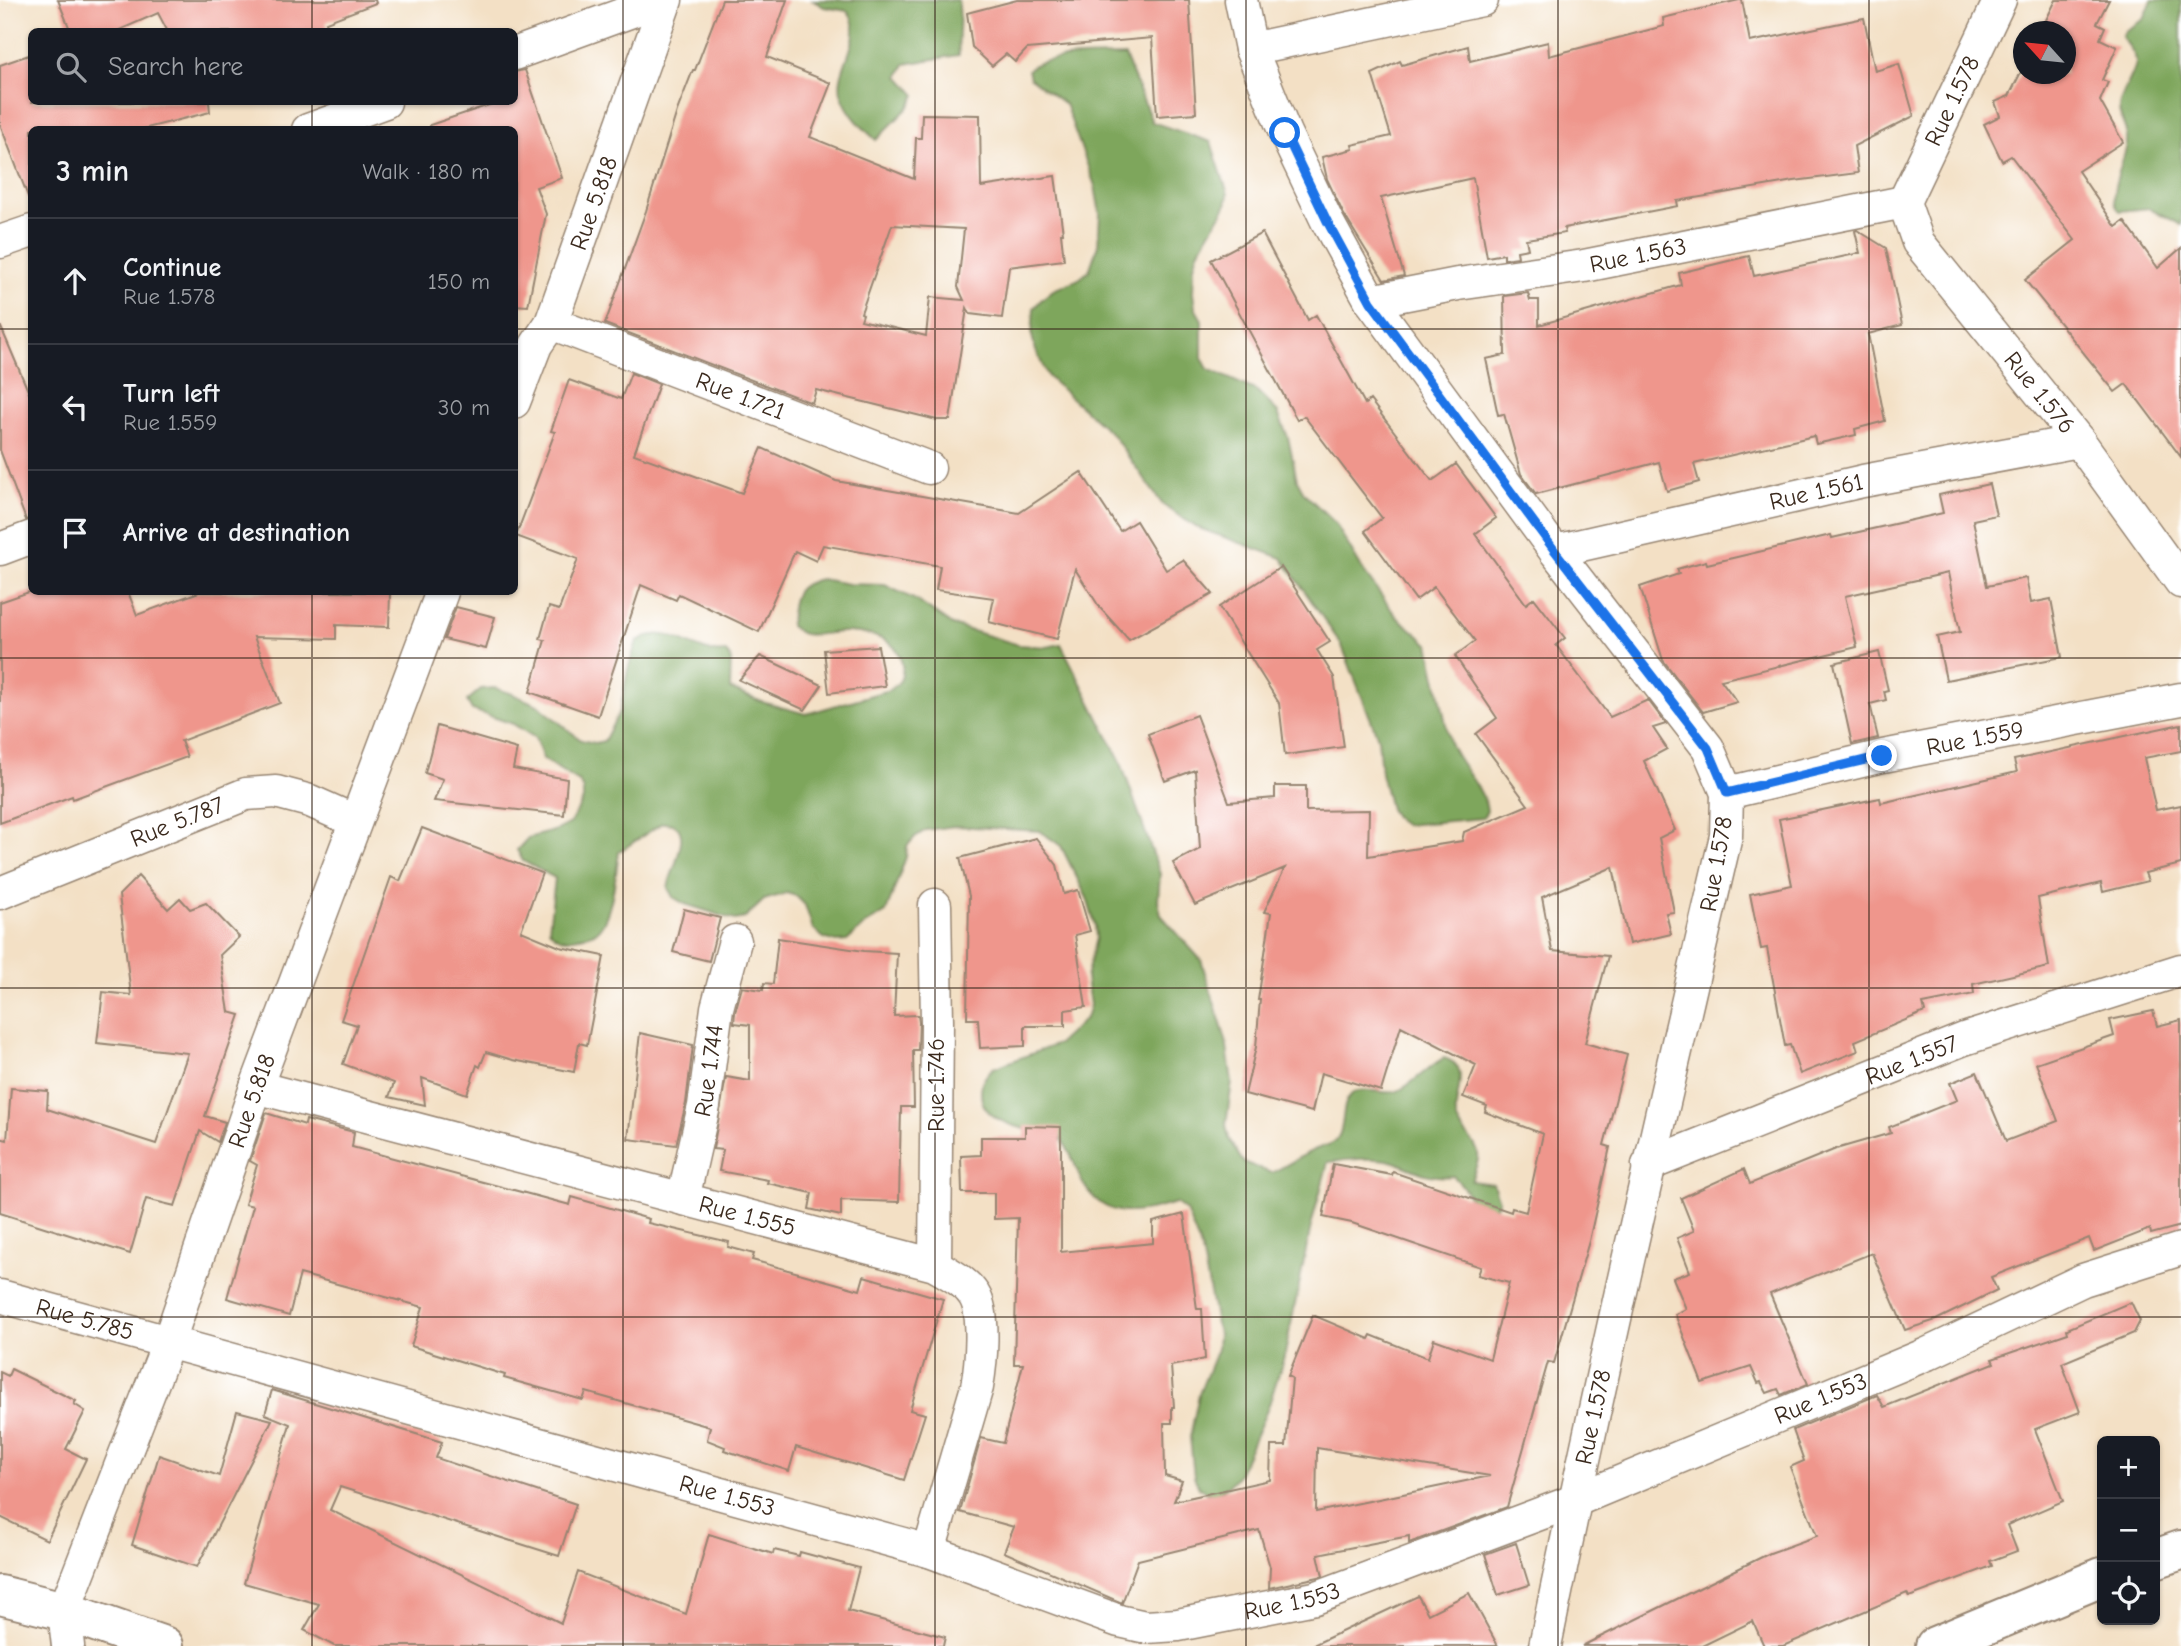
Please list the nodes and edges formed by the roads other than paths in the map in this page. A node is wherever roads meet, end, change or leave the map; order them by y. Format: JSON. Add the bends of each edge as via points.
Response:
{"nodes":[{"id":1,"x":664,"y":0,"type":"edge"},
{"id":2,"x":1241,"y":0,"type":"edge"},
{"id":3,"x":1482,"y":0,"type":"edge"},
{"id":4,"x":2000,"y":0,"type":"edge"},
{"id":5,"x":1251,"y":49,"type":"junction"},
{"id":6,"x":518,"y":53,"type":"edge"},
{"id":7,"x":377,"y":105,"type":"edge"},
{"id":8,"x":319,"y":126,"type":"edge"},
{"id":9,"x":1904,"y":202,"type":"junction"},
{"id":10,"x":28,"y":232,"type":"edge"},
{"id":11,"x":0,"y":242,"type":"edge"},
{"id":12,"x":1371,"y":302,"type":"junction"},
{"id":13,"x":534,"y":340,"type":"edge"},
{"id":14,"x":518,"y":390,"type":"edge"},
{"id":15,"x":2079,"y":441,"type":"junction"},
{"id":16,"x":929,"y":468,"type":"dead end"},
{"id":17,"x":28,"y":538,"type":"edge"},
{"id":18,"x":0,"y":549,"type":"edge"},
{"id":19,"x":1555,"y":551,"type":"junction"},
{"id":20,"x":2181,"y":582,"type":"edge"},
{"id":21,"x":441,"y":595,"type":"edge"},
{"id":22,"x":2181,"y":699,"type":"edge"},
{"id":23,"x":1727,"y":793,"type":"junction"},
{"id":24,"x":355,"y":821,"type":"junction"},
{"id":25,"x":0,"y":892,"type":"edge"},
{"id":26,"x":935,"y":905,"type":"dead end"},
{"id":27,"x":735,"y":941,"type":"dead end"},
{"id":28,"x":2181,"y":970,"type":"edge"},
{"id":29,"x":256,"y":1087,"type":"junction"},
{"id":30,"x":1648,"y":1165,"type":"junction"},
{"id":31,"x":683,"y":1199,"type":"junction"},
{"id":32,"x":2181,"y":1249,"type":"edge"},
{"id":33,"x":935,"y":1265,"type":"junction"},
{"id":34,"x":0,"y":1296,"type":"edge"},
{"id":35,"x":169,"y":1341,"type":"junction"},
{"id":36,"x":1574,"y":1501,"type":"junction"},
{"id":37,"x":2181,"y":1550,"type":"edge"},
{"id":38,"x":929,"y":1551,"type":"junction"},
{"id":39,"x":2160,"y":1557,"type":"edge"},
{"id":40,"x":2097,"y":1579,"type":"edge"},
{"id":41,"x":0,"y":1595,"type":"edge"},
{"id":42,"x":66,"y":1629,"type":"edge"},
{"id":43,"x":164,"y":1646,"type":"edge"},
{"id":44,"x":1545,"y":1646,"type":"edge"},
{"id":45,"x":1935,"y":1646,"type":"edge"}],
"edges":[{"from":1,"to":6,"type":"street"},
{"from":1,"to":13,"type":"street","name":"Rue 5.818"},
{"from":2,"to":5,"type":"street","name":"Rue 1.578"},
{"from":3,"to":5,"type":"street"},
{"from":4,"to":9,"type":"street","name":"Rue 1.578"},
{"from":5,"to":12,"type":"street","name":"Rue 1.578","via":[[1327,221]]},
{"from":7,"to":8,"type":"street"},
{"from":9,"to":12,"type":"street","name":"Rue 1.563","via":[[1584,266]]},
{"from":9,"to":15,"type":"street","name":"Rue 1.576","via":[[1918,243]]},
{"from":10,"to":11,"type":"street"},
{"from":12,"to":19,"type":"street","name":"Rue 1.578"},
{"from":13,"to":14,"type":"street","name":"Rue 5.818"},
{"from":13,"to":16,"type":"street","name":"Rue 1.721"},
{"from":15,"to":19,"type":"street","name":"Rue 1.561","via":[[1863,481]]},
{"from":15,"to":20,"type":"street","name":"Rue 1.576"},
{"from":17,"to":18,"type":"street"},
{"from":19,"to":23,"type":"street","name":"Rue 1.578","via":[[1708,748]]},
{"from":21,"to":24,"type":"street","name":"Rue 5.818"},
{"from":22,"to":23,"type":"street","name":"Rue 1.559","via":[[1882,756]]},
{"from":23,"to":30,"type":"street","name":"Rue 1.578","via":[[1726,836]]},
{"from":24,"to":25,"type":"street","name":"Rue 5.787","via":[[276,792],[246,794]]},
{"from":24,"to":29,"type":"street","name":"Rue 5.818"},
{"from":26,"to":33,"type":"street","name":"Rue 1.746"},
{"from":27,"to":31,"type":"street","name":"Rue 1.744","via":[[717,1008],[704,1105]]},
{"from":28,"to":30,"type":"street","name":"Rue 1.557","via":[[1964,1039]]},
{"from":29,"to":31,"type":"street","name":"Rue 1.555"},
{"from":29,"to":35,"type":"street","name":"Rue 5.818"},
{"from":30,"to":36,"type":"street","name":"Rue 1.578"},
{"from":31,"to":33,"type":"street","name":"Rue 1.555"},
{"from":32,"to":36,"type":"street","name":"Rue 1.553","via":[[2083,1280],[1927,1354]]},
{"from":33,"to":38,"type":"street","name":"Rue 1.555","via":[[973,1294],[979,1309],[980,1368]]},
{"from":34,"to":35,"type":"street","name":"Rue 5.785"},
{"from":35,"to":38,"type":"street","name":"Rue 1.553"},
{"from":35,"to":42,"type":"street","name":"Rue 5.818"},
{"from":36,"to":38,"type":"street","name":"Rue 1.553","via":[[1315,1598],[1178,1625],[1146,1627],[1119,1621]]},
{"from":36,"to":44,"type":"street","name":"Rue 1.578"},
{"from":37,"to":39,"type":"main road"},
{"from":40,"to":45,"type":"main road"},
{"from":41,"to":42,"type":"main road"},
{"from":42,"to":43,"type":"main road"}]}
